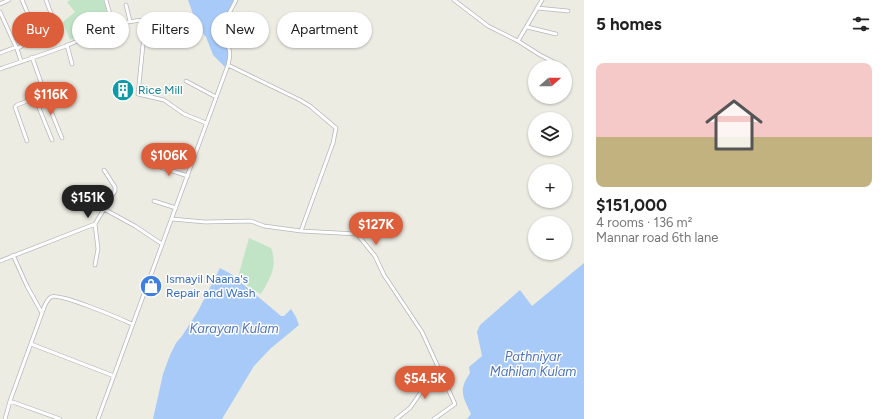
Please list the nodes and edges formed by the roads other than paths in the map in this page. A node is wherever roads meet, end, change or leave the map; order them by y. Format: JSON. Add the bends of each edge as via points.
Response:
{"nodes":[{"id":1,"x":9,"y":0,"type":"edge"},
{"id":2,"x":22,"y":0,"type":"edge"},
{"id":3,"x":46,"y":0,"type":"edge"},
{"id":4,"x":106,"y":0,"type":"edge"},
{"id":5,"x":236,"y":0,"type":"edge"},
{"id":6,"x":454,"y":0,"type":"edge"},
{"id":7,"x":542,"y":0,"type":"edge"},
{"id":8,"x":0,"y":4,"type":"edge"},
{"id":9,"x":126,"y":5,"type":"dead end"},
{"id":10,"x":537,"y":8,"type":"junction"},
{"id":11,"x":568,"y":11,"type":"dead end"},
{"id":12,"x":0,"y":12,"type":"edge"},
{"id":13,"x":27,"y":12,"type":"edge"},
{"id":14,"x":51,"y":12,"type":"edge"},
{"id":15,"x":109,"y":12,"type":"edge"},
{"id":16,"x":130,"y":21,"type":"joint"},
{"id":17,"x":527,"y":27,"type":"junction"},
{"id":18,"x":556,"y":34,"type":"dead end"},
{"id":19,"x":12,"y":37,"type":"edge"},
{"id":20,"x":518,"y":41,"type":"junction"},
{"id":21,"x":72,"y":44,"type":"edge"},
{"id":22,"x":67,"y":46,"type":"junction"},
{"id":23,"x":17,"y":48,"type":"joint"},
{"id":24,"x":0,"y":53,"type":"edge"},
{"id":25,"x":32,"y":57,"type":"junction"},
{"id":26,"x":550,"y":60,"type":"edge"},
{"id":27,"x":20,"y":61,"type":"junction"},
{"id":28,"x":72,"y":64,"type":"dead end"},
{"id":29,"x":228,"y":65,"type":"junction"},
{"id":30,"x":0,"y":69,"type":"edge"},
{"id":31,"x":186,"y":82,"type":"dead end"},
{"id":32,"x":44,"y":94,"type":"junction"},
{"id":33,"x":216,"y":97,"type":"junction"},
{"id":34,"x":35,"y":98,"type":"junction"},
{"id":35,"x":206,"y":123,"type":"junction"},
{"id":36,"x":62,"y":138,"type":"dead end"},
{"id":37,"x":52,"y":140,"type":"dead end"},
{"id":38,"x":27,"y":141,"type":"dead end"},
{"id":39,"x":154,"y":165,"type":"dead end"},
{"id":40,"x":104,"y":170,"type":"dead end"},
{"id":41,"x":188,"y":176,"type":"junction"},
{"id":42,"x":154,"y":201,"type":"dead end"},
{"id":43,"x":176,"y":208,"type":"junction"},
{"id":44,"x":104,"y":209,"type":"junction"},
{"id":45,"x":172,"y":219,"type":"junction"},
{"id":46,"x":95,"y":224,"type":"junction"},
{"id":47,"x":301,"y":231,"type":"junction"},
{"id":48,"x":162,"y":244,"type":"junction"},
{"id":49,"x":13,"y":255,"type":"junction"},
{"id":50,"x":0,"y":261,"type":"edge"},
{"id":51,"x":95,"y":265,"type":"dead end"},
{"id":52,"x":42,"y":313,"type":"junction"},
{"id":53,"x":132,"y":324,"type":"junction"},
{"id":54,"x":31,"y":344,"type":"junction"},
{"id":55,"x":437,"y":366,"type":"junction"},
{"id":56,"x":114,"y":376,"type":"junction"},
{"id":57,"x":10,"y":401,"type":"junction"},
{"id":58,"x":0,"y":417,"type":"edge"},
{"id":59,"x":5,"y":419,"type":"edge"},
{"id":60,"x":60,"y":419,"type":"edge"},
{"id":61,"x":98,"y":419,"type":"edge"},
{"id":62,"x":396,"y":419,"type":"edge"},
{"id":63,"x":434,"y":419,"type":"edge"}],
"edges":[{"from":1,"to":8,"type":"street"},
{"from":2,"to":13,"type":"street"},
{"from":3,"to":14,"type":"street"},
{"from":4,"to":15,"type":"street"},
{"from":5,"to":29,"type":"street","via":[[223,31],[231,55]]},
{"from":6,"to":20,"type":"street","via":[[488,26]]},
{"from":7,"to":10,"type":"street"},
{"from":9,"to":16,"type":"street"},
{"from":10,"to":11,"type":"street"},
{"from":10,"to":17,"type":"street"},
{"from":12,"to":19,"type":"street"},
{"from":16,"to":35,"type":"street","via":[[144,20],[145,25],[138,94],[160,98],[184,114]]},
{"from":17,"to":18,"type":"street"},
{"from":17,"to":20,"type":"street"},
{"from":20,"to":26,"type":"street"},
{"from":21,"to":22,"type":"street"},
{"from":22,"to":25,"type":"street"},
{"from":22,"to":28,"type":"street"},
{"from":23,"to":24,"type":"street"},
{"from":23,"to":27,"type":"street"},
{"from":25,"to":27,"type":"street"},
{"from":25,"to":32,"type":"street"},
{"from":27,"to":30,"type":"street"},
{"from":29,"to":33,"type":"street"},
{"from":29,"to":47,"type":"street","via":[[300,100],[336,128]]},
{"from":31,"to":33,"type":"street"},
{"from":32,"to":34,"type":"street"},
{"from":32,"to":36,"type":"street"},
{"from":33,"to":35,"type":"street"},
{"from":34,"to":37,"type":"street"},
{"from":34,"to":38,"type":"street","via":[[15,107]]},
{"from":35,"to":41,"type":"street"},
{"from":39,"to":41,"type":"street"},
{"from":40,"to":44,"type":"street","via":[[115,191]]},
{"from":41,"to":43,"type":"street"},
{"from":42,"to":43,"type":"street"},
{"from":43,"to":45,"type":"street"},
{"from":44,"to":46,"type":"street"},
{"from":44,"to":48,"type":"street"},
{"from":45,"to":47,"type":"street","via":[[205,222],[251,221],[264,226]]},
{"from":45,"to":48,"type":"street"},
{"from":46,"to":49,"type":"street"},
{"from":46,"to":51,"type":"street","via":[[98,239]]},
{"from":47,"to":55,"type":"street","via":[[357,234],[375,256],[384,275],[422,332]]},
{"from":48,"to":53,"type":"street"},
{"from":49,"to":50,"type":"street"},
{"from":49,"to":52,"type":"street"},
{"from":52,"to":53,"type":"street","via":[[47,301],[56,296]]},
{"from":52,"to":54,"type":"street"},
{"from":53,"to":56,"type":"street"},
{"from":54,"to":56,"type":"street"},
{"from":54,"to":57,"type":"street"},
{"from":55,"to":62,"type":"street","via":[[410,408]]},
{"from":55,"to":63,"type":"street","via":[[455,404]]},
{"from":56,"to":61,"type":"street"},
{"from":57,"to":59,"type":"street"},
{"from":57,"to":60,"type":"street"},
{"from":58,"to":59,"type":"street"}]}
